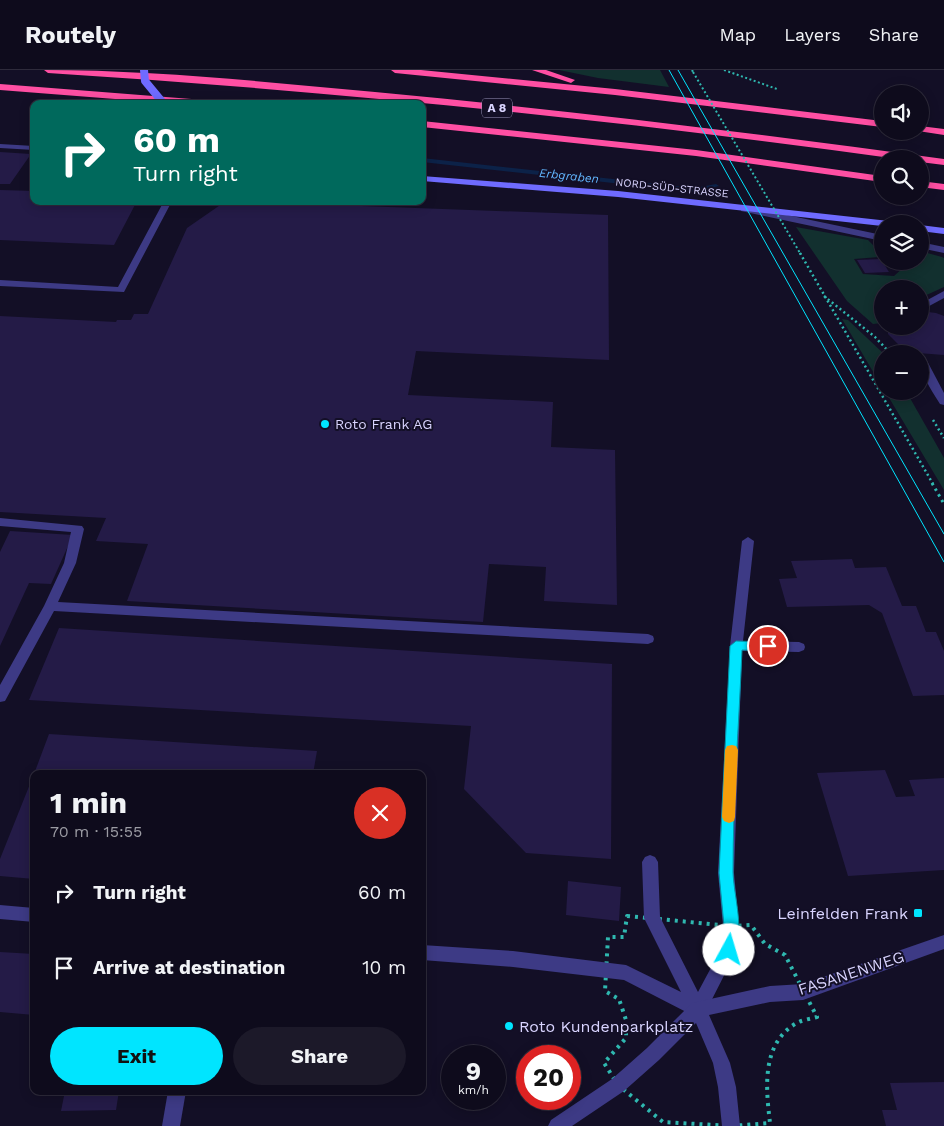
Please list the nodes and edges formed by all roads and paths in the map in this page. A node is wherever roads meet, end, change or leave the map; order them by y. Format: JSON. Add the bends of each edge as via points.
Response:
{"nodes":[{"id":1,"x":48,"y":70,"type":"edge"},
{"id":2,"x":144,"y":70,"type":"edge"},
{"id":3,"x":395,"y":70,"type":"edge"},
{"id":4,"x":536,"y":70,"type":"edge"},
{"id":5,"x":724,"y":70,"type":"edge"},
{"id":6,"x":692,"y":71,"type":"edge"},
{"id":7,"x":0,"y":87,"type":"edge"},
{"id":8,"x":781,"y":90,"type":"dead end"},
{"id":9,"x":615,"y":92,"type":"junction"},
{"id":10,"x":161,"y":100,"type":"edge"},
{"id":11,"x":166,"y":100,"type":"edge"},
{"id":12,"x":419,"y":100,"type":"edge"},
{"id":13,"x":426,"y":101,"type":"edge"},
{"id":14,"x":874,"y":123,"type":"edge"},
{"id":15,"x":426,"y":124,"type":"edge"},
{"id":16,"x":929,"y":130,"type":"edge"},
{"id":17,"x":944,"y":132,"type":"edge"},
{"id":18,"x":0,"y":146,"type":"edge"},
{"id":19,"x":30,"y":148,"type":"edge"},
{"id":20,"x":944,"y":162,"type":"edge"},
{"id":21,"x":426,"y":178,"type":"edge"},
{"id":22,"x":874,"y":178,"type":"edge"},
{"id":23,"x":929,"y":185,"type":"edge"},
{"id":24,"x":944,"y":187,"type":"edge"},
{"id":25,"x":720,"y":204,"type":"junction"},
{"id":26,"x":166,"y":205,"type":"edge"},
{"id":27,"x":874,"y":222,"type":"edge"},
{"id":28,"x":929,"y":230,"type":"edge"},
{"id":29,"x":944,"y":232,"type":"edge"},
{"id":30,"x":874,"y":236,"type":"edge"},
{"id":31,"x":929,"y":248,"type":"edge"},
{"id":32,"x":944,"y":250,"type":"edge"},
{"id":33,"x":0,"y":283,"type":"edge"},
{"id":34,"x":822,"y":294,"type":"junction"},
{"id":35,"x":944,"y":294,"type":"edge"},
{"id":36,"x":929,"y":303,"type":"edge"},
{"id":37,"x":883,"y":345,"type":"edge"},
{"id":38,"x":929,"y":377,"type":"edge"},
{"id":39,"x":944,"y":402,"type":"edge"},
{"id":40,"x":944,"y":504,"type":"edge"},
{"id":41,"x":0,"y":522,"type":"edge"},
{"id":42,"x":748,"y":541,"type":"dead end"},
{"id":43,"x":50,"y":606,"type":"junction"},
{"id":44,"x":648,"y":639,"type":"dead end"},
{"id":45,"x":736,"y":646,"type":"junction"},
{"id":46,"x":799,"y":647,"type":"dead end"},
{"id":47,"x":0,"y":697,"type":"edge"},
{"id":48,"x":650,"y":862,"type":"dead end"},
{"id":49,"x":0,"y":912,"type":"edge"},
{"id":50,"x":30,"y":915,"type":"edge"},
{"id":51,"x":944,"y":942,"type":"edge"},
{"id":52,"x":426,"y":952,"type":"edge"},
{"id":53,"x":803,"y":992,"type":"junction"},
{"id":54,"x":698,"y":1009,"type":"junction"},
{"id":55,"x":618,"y":1085,"type":"junction"},
{"id":56,"x":176,"y":1095,"type":"edge"},
{"id":57,"x":171,"y":1126,"type":"edge"},
{"id":58,"x":557,"y":1126,"type":"edge"},
{"id":59,"x":731,"y":1126,"type":"edge"}],
"edges":[{"from":1,"to":12,"type":"highway","number":"A 8"},
{"from":2,"to":10,"type":"main road","bridge":true,"via":[[145,81]]},
{"from":3,"to":9,"type":"highway","number":"A 8"},
{"from":4,"to":9,"type":"highway"},
{"from":5,"to":8,"type":"path"},
{"from":6,"to":34,"type":"path","bridge":true},
{"from":7,"to":11,"type":"highway"},
{"from":9,"to":14,"type":"highway","number":"A 8"},
{"from":13,"to":20,"type":"highway","number":"A 8","via":[[720,132]]},
{"from":15,"to":22,"type":"highway","number":"A 8","via":[[696,153]]},
{"from":16,"to":17,"type":"highway"},
{"from":18,"to":19,"type":"street"},
{"from":21,"to":25,"type":"main road","name":"NORD-SÜD-STRASSE"},
{"from":23,"to":24,"type":"highway"},
{"from":25,"to":27,"type":"main road","name":"NORD-SÜD-STRASSE"},
{"from":25,"to":30,"type":"street"},
{"from":26,"to":33,"type":"street","via":[[121,290]]},
{"from":28,"to":29,"type":"main road"},
{"from":31,"to":32,"type":"street"},
{"from":34,"to":37,"type":"path"},
{"from":34,"to":40,"type":"path"},
{"from":35,"to":36,"type":"street"},
{"from":38,"to":39,"type":"street"},
{"from":41,"to":43,"type":"street","via":[[78,529],[70,563]]},
{"from":42,"to":45,"type":"street"},
{"from":43,"to":44,"type":"street"},
{"from":43,"to":47,"type":"street"},
{"from":45,"to":46,"type":"street"},
{"from":45,"to":54,"type":"street","via":[[726,873],[732,926],[729,950]]},
{"from":48,"to":54,"type":"street","via":[[652,918]]},
{"from":49,"to":50,"type":"street"},
{"from":51,"to":53,"type":"street","name":"FASANENWEG"},
{"from":52,"to":54,"type":"street","via":[[513,959],[626,974]]},
{"from":53,"to":54,"type":"street","name":"FASANENWEG","via":[[770,994]]},
{"from":53,"to":59,"type":"path","via":[[817,1017],[796,1024],[779,1039],[768,1058],[765,1082],[770,1123]]},
{"from":54,"to":55,"type":"street"},
{"from":54,"to":59,"type":"street","via":[[721,1063]]},
{"from":55,"to":58,"type":"street"},
{"from":55,"to":59,"type":"path","via":[[663,1122]]},
{"from":56,"to":57,"type":"street"}]}
